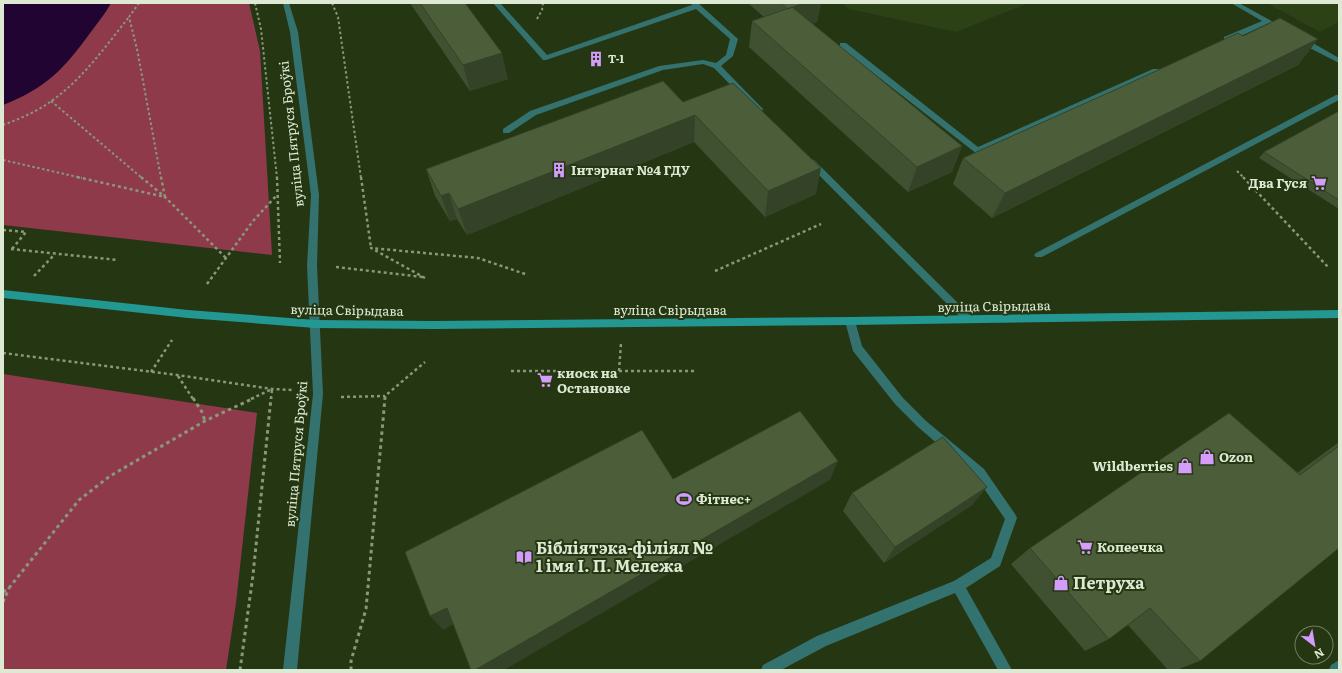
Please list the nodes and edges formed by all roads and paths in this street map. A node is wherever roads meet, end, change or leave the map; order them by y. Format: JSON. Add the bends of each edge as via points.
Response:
{"nodes":[{"id":1,"x":139,"y":3,"type":"edge"},
{"id":2,"x":255,"y":3,"type":"edge"},
{"id":3,"x":286,"y":3,"type":"edge"},
{"id":4,"x":332,"y":3,"type":"edge"},
{"id":5,"x":496,"y":3,"type":"edge"},
{"id":6,"x":1234,"y":3,"type":"edge"},
{"id":7,"x":696,"y":4,"type":"edge"},
{"id":8,"x":129,"y":17,"type":"junction"},
{"id":9,"x":1267,"y":21,"type":"junction"},
{"id":10,"x":1280,"y":28,"type":"edge"},
{"id":11,"x":1293,"y":36,"type":"edge"},
{"id":12,"x":843,"y":44,"type":"dead end"},
{"id":13,"x":1216,"y":44,"type":"edge"},
{"id":14,"x":1339,"y":61,"type":"edge"},
{"id":15,"x":717,"y":66,"type":"junction"},
{"id":16,"x":1166,"y":67,"type":"edge"},
{"id":17,"x":1339,"y":97,"type":"edge"},
{"id":18,"x":51,"y":101,"type":"junction"},
{"id":19,"x":764,"y":114,"type":"edge"},
{"id":20,"x":3,"y":125,"type":"edge"},
{"id":21,"x":506,"y":131,"type":"dead end"},
{"id":22,"x":807,"y":157,"type":"edge"},
{"id":23,"x":3,"y":160,"type":"edge"},
{"id":24,"x":1234,"y":167,"type":"dead end"},
{"id":25,"x":277,"y":195,"type":"junction"},
{"id":26,"x":165,"y":197,"type":"junction"},
{"id":27,"x":820,"y":224,"type":"dead end"},
{"id":28,"x":3,"y":230,"type":"edge"},
{"id":29,"x":371,"y":248,"type":"junction"},
{"id":30,"x":55,"y":253,"type":"junction"},
{"id":31,"x":1039,"y":255,"type":"dead end"},
{"id":32,"x":226,"y":258,"type":"junction"},
{"id":33,"x":118,"y":260,"type":"dead end"},
{"id":34,"x":280,"y":263,"type":"dead end"},
{"id":35,"x":336,"y":267,"type":"dead end"},
{"id":36,"x":1328,"y":267,"type":"dead end"},
{"id":37,"x":715,"y":271,"type":"dead end"},
{"id":38,"x":528,"y":275,"type":"dead end"},
{"id":39,"x":207,"y":284,"type":"dead end"},
{"id":40,"x":3,"y":294,"type":"edge"},
{"id":41,"x":16,"y":296,"type":"junction"},
{"id":42,"x":1339,"y":314,"type":"edge"},
{"id":43,"x":968,"y":319,"type":"junction"},
{"id":44,"x":850,"y":321,"type":"junction"},
{"id":45,"x":622,"y":323,"type":"junction"},
{"id":46,"x":315,"y":324,"type":"junction"},
{"id":47,"x":172,"y":340,"type":"dead end"},
{"id":48,"x":3,"y":353,"type":"edge"},
{"id":49,"x":425,"y":362,"type":"dead end"},
{"id":50,"x":511,"y":370,"type":"dead end"},
{"id":51,"x":619,"y":371,"type":"junction"},
{"id":52,"x":697,"y":371,"type":"dead end"},
{"id":53,"x":152,"y":372,"type":"junction"},
{"id":54,"x":177,"y":375,"type":"junction"},
{"id":55,"x":272,"y":389,"type":"junction"},
{"id":56,"x":293,"y":390,"type":"dead end"},
{"id":57,"x":385,"y":396,"type":"junction"},
{"id":58,"x":341,"y":397,"type":"dead end"},
{"id":59,"x":205,"y":421,"type":"junction"},
{"id":60,"x":958,"y":586,"type":"junction"},
{"id":61,"x":9,"y":588,"type":"junction"},
{"id":62,"x":3,"y":592,"type":"edge"},
{"id":63,"x":3,"y":602,"type":"edge"},
{"id":64,"x":1339,"y":667,"type":"edge"},
{"id":65,"x":240,"y":670,"type":"edge"},
{"id":66,"x":290,"y":670,"type":"edge"},
{"id":67,"x":351,"y":670,"type":"edge"},
{"id":68,"x":768,"y":670,"type":"edge"},
{"id":69,"x":1005,"y":670,"type":"edge"},
{"id":70,"x":1336,"y":670,"type":"edge"}],
"edges":[{"from":1,"to":8,"type":"path"},
{"from":2,"to":25,"type":"path","via":[[271,104],[277,163]]},
{"from":3,"to":46,"type":"street","name":"вуліца Пятруся Броўкі","via":[[294,32],[315,195],[312,266]]},
{"from":4,"to":29,"type":"path","via":[[338,17]]},
{"from":5,"to":7,"type":"street","via":[[546,58]]},
{"from":6,"to":9,"type":"street"},
{"from":7,"to":15,"type":"street","via":[[734,40],[729,56]]},
{"from":8,"to":18,"type":"path","via":[[79,77]]},
{"from":8,"to":26,"type":"path"},
{"from":9,"to":10,"type":"street"},
{"from":9,"to":13,"type":"street"},
{"from":11,"to":14,"type":"street"},
{"from":12,"to":16,"type":"street","via":[[977,151]]},
{"from":15,"to":19,"type":"street"},
{"from":15,"to":21,"type":"street","via":[[703,62],[662,68],[533,113]]},
{"from":17,"to":31,"type":"street"},
{"from":18,"to":20,"type":"path"},
{"from":18,"to":26,"type":"path"},
{"from":22,"to":43,"type":"street"},
{"from":23,"to":26,"type":"path"},
{"from":24,"to":36,"type":"path"},
{"from":25,"to":32,"type":"path","via":[[253,221]]},
{"from":25,"to":34,"type":"path"},
{"from":26,"to":32,"type":"path"},
{"from":27,"to":37,"type":"path"},
{"from":28,"to":30,"type":"path","via":[[26,232],[11,249]]},
{"from":29,"to":35,"type":"path","via":[[425,278]]},
{"from":29,"to":38,"type":"path","via":[[478,258]]},
{"from":30,"to":33,"type":"path"},
{"from":30,"to":41,"type":"path"},
{"from":32,"to":39,"type":"path"},
{"from":40,"to":41,"type":"main road","name":"вуліца Свірыдава"},
{"from":41,"to":46,"type":"main road","name":"вуліца Свірыдава"},
{"from":42,"to":43,"type":"main road","name":"вуліца Свірыдава"},
{"from":43,"to":44,"type":"main road","name":"вуліца Свірыдава"},
{"from":44,"to":45,"type":"main road","name":"вуліца Свірыдава"},
{"from":44,"to":60,"type":"street","via":[[857,348],[899,401],[980,473],[1011,518],[996,562]]},
{"from":45,"to":46,"type":"main road","name":"вуліца Свірыдава"},
{"from":45,"to":51,"type":"path"},
{"from":46,"to":66,"type":"street","name":"вуліца Пятруся Броўкі","via":[[318,394]]},
{"from":47,"to":53,"type":"path"},
{"from":48,"to":53,"type":"path"},
{"from":49,"to":57,"type":"path"},
{"from":50,"to":51,"type":"path"},
{"from":51,"to":52,"type":"path"},
{"from":53,"to":54,"type":"path"},
{"from":54,"to":55,"type":"path"},
{"from":54,"to":59,"type":"path","via":[[202,412]]},
{"from":55,"to":56,"type":"path"},
{"from":55,"to":59,"type":"path"},
{"from":55,"to":65,"type":"path","via":[[253,575]]},
{"from":57,"to":58,"type":"path"},
{"from":57,"to":67,"type":"path","via":[[366,609]]},
{"from":59,"to":61,"type":"path","via":[[110,476],[79,500]]},
{"from":60,"to":68,"type":"street","via":[[822,641]]},
{"from":60,"to":69,"type":"street"},
{"from":61,"to":62,"type":"path"},
{"from":61,"to":63,"type":"path"},
{"from":64,"to":70,"type":"street"}]}
